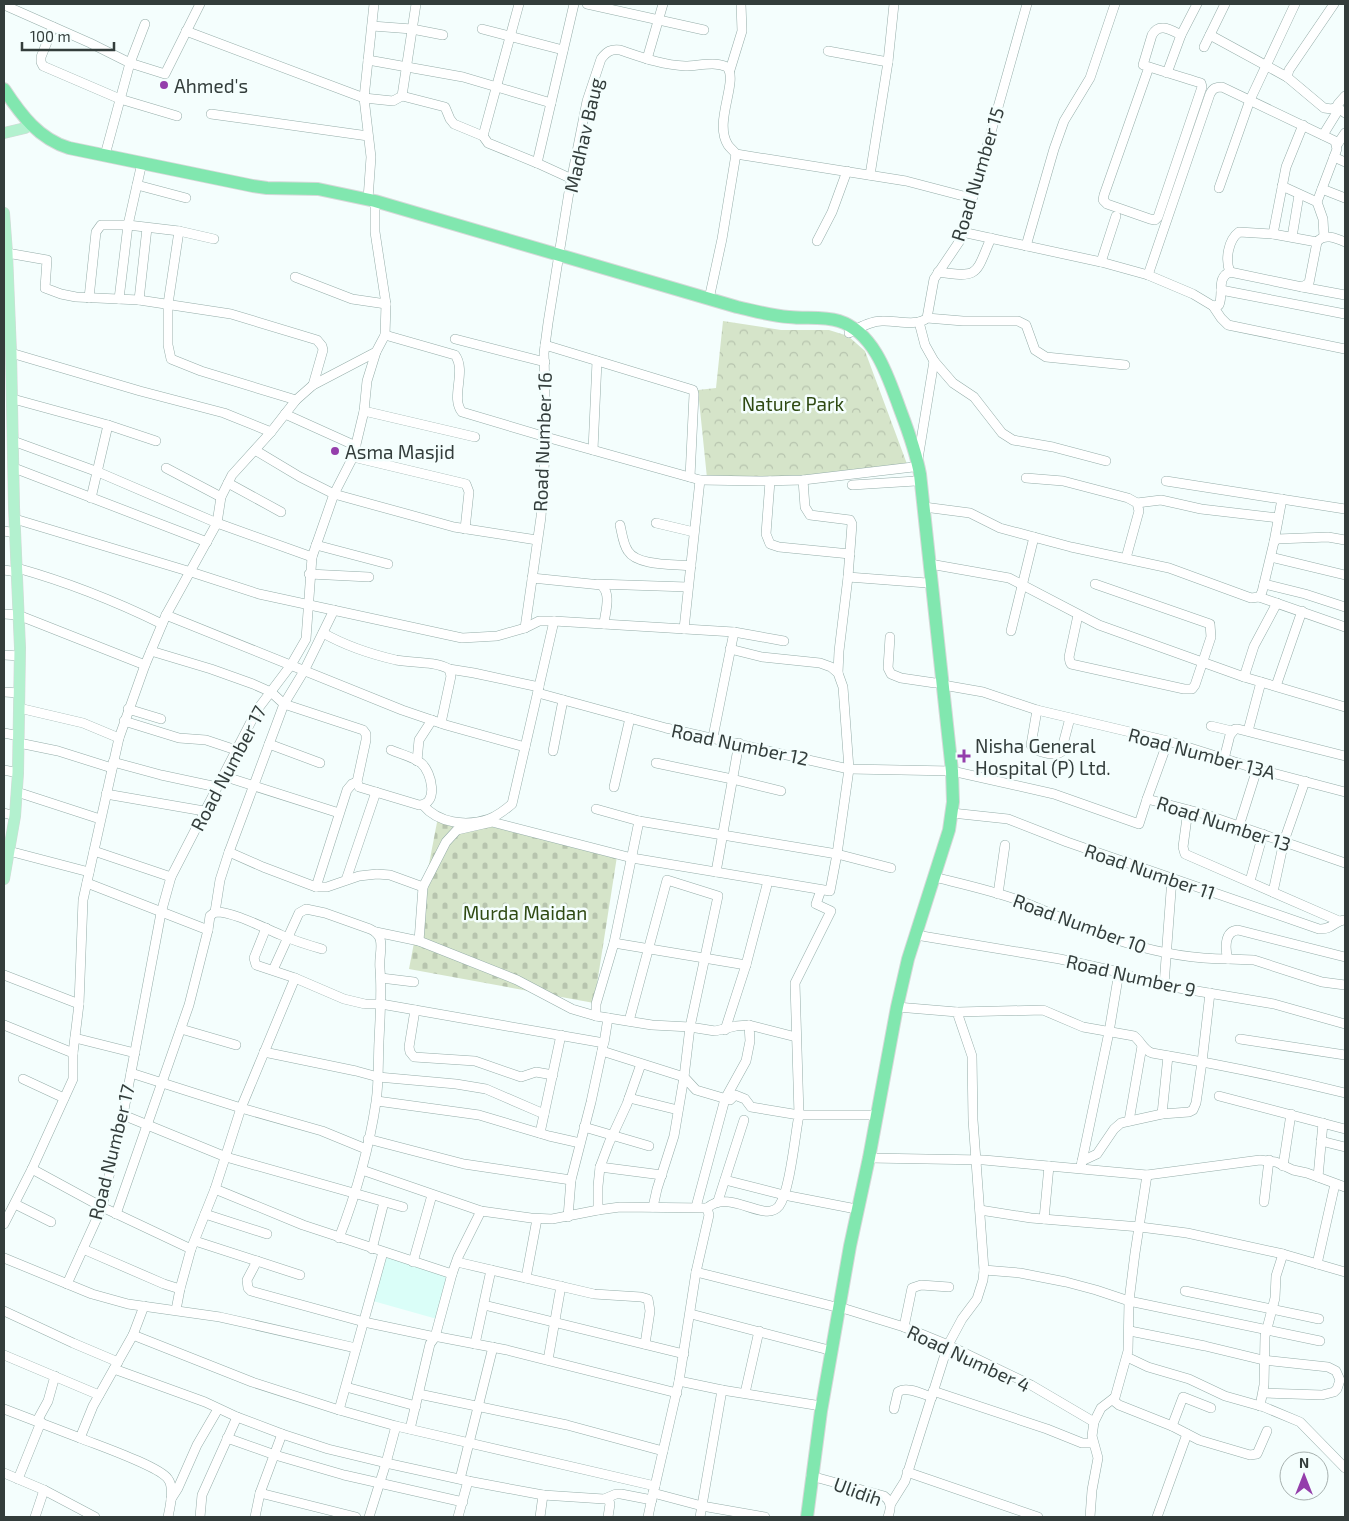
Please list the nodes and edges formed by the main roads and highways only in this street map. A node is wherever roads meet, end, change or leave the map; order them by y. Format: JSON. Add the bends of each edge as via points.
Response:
{"nodes":[{"id":1,"x":4,"y":89,"type":"edge"},
{"id":2,"x":4,"y":100,"type":"edge"},
{"id":3,"x":28,"y":126,"type":"junction"},
{"id":4,"x":4,"y":133,"type":"edge"},
{"id":5,"x":372,"y":202,"type":"junction"},
{"id":6,"x":4,"y":213,"type":"edge"},
{"id":7,"x":5,"y":238,"type":"edge"},
{"id":8,"x":558,"y":258,"type":"junction"},
{"id":9,"x":6,"y":303,"type":"edge"},
{"id":10,"x":852,"y":332,"type":"junction"},
{"id":11,"x":8,"y":380,"type":"edge"},
{"id":12,"x":8,"y":423,"type":"edge"},
{"id":13,"x":10,"y":446,"type":"edge"},
{"id":14,"x":915,"y":464,"type":"junction"},
{"id":15,"x":9,"y":486,"type":"edge"},
{"id":16,"x":939,"y":684,"type":"junction"},
{"id":17,"x":949,"y":771,"type":"junction"},
{"id":18,"x":10,"y":815,"type":"edge"},
{"id":19,"x":6,"y":851,"type":"edge"},
{"id":20,"x":4,"y":879,"type":"edge"},
{"id":21,"x":873,"y":1115,"type":"junction"},
{"id":22,"x":836,"y":1306,"type":"junction"},
{"id":23,"x":800,"y":1517,"type":"edge"},
{"id":24,"x":807,"y":1517,"type":"edge"}],
"edges":[{"from":1,"to":3,"type":"highway"},
{"from":2,"to":3,"type":"highway"},
{"from":3,"to":4,"type":"main road"},
{"from":3,"to":5,"type":"highway","via":[[57,144],[105,155],[253,186],[318,189]]},
{"from":3,"to":5,"type":"highway","via":[[38,140],[60,151],[255,192],[319,194]]},
{"from":5,"to":8,"type":"highway"},
{"from":6,"to":7,"type":"main road"},
{"from":7,"to":9,"type":"main road","via":[[8,253]]},
{"from":8,"to":10,"type":"highway","via":[[770,321],[825,324]]},
{"from":8,"to":10,"type":"highway","via":[[774,316],[838,321]]},
{"from":9,"to":11,"type":"main road","via":[[12,353]]},
{"from":10,"to":14,"type":"highway","via":[[866,340],[884,368]]},
{"from":11,"to":12,"type":"main road","via":[[13,399]]},
{"from":12,"to":13,"type":"main road"},
{"from":13,"to":15,"type":"main road","via":[[14,468]]},
{"from":14,"to":16,"type":"highway"},
{"from":14,"to":16,"type":"highway","via":[[924,507]]},
{"from":15,"to":18,"type":"main road","via":[[16,533],[20,656],[17,792]]},
{"from":16,"to":17,"type":"highway"},
{"from":17,"to":21,"type":"highway","via":[[947,809],[936,852],[894,985]]},
{"from":17,"to":21,"type":"highway","via":[[952,813],[897,1007]]},
{"from":18,"to":19,"type":"main road"},
{"from":19,"to":20,"type":"main road"},
{"from":21,"to":22,"type":"highway","via":[[851,1208]]},
{"from":21,"to":22,"type":"highway","via":[[869,1158]]},
{"from":22,"to":23,"type":"highway","via":[[824,1349]]},
{"from":22,"to":24,"type":"highway"}]}
